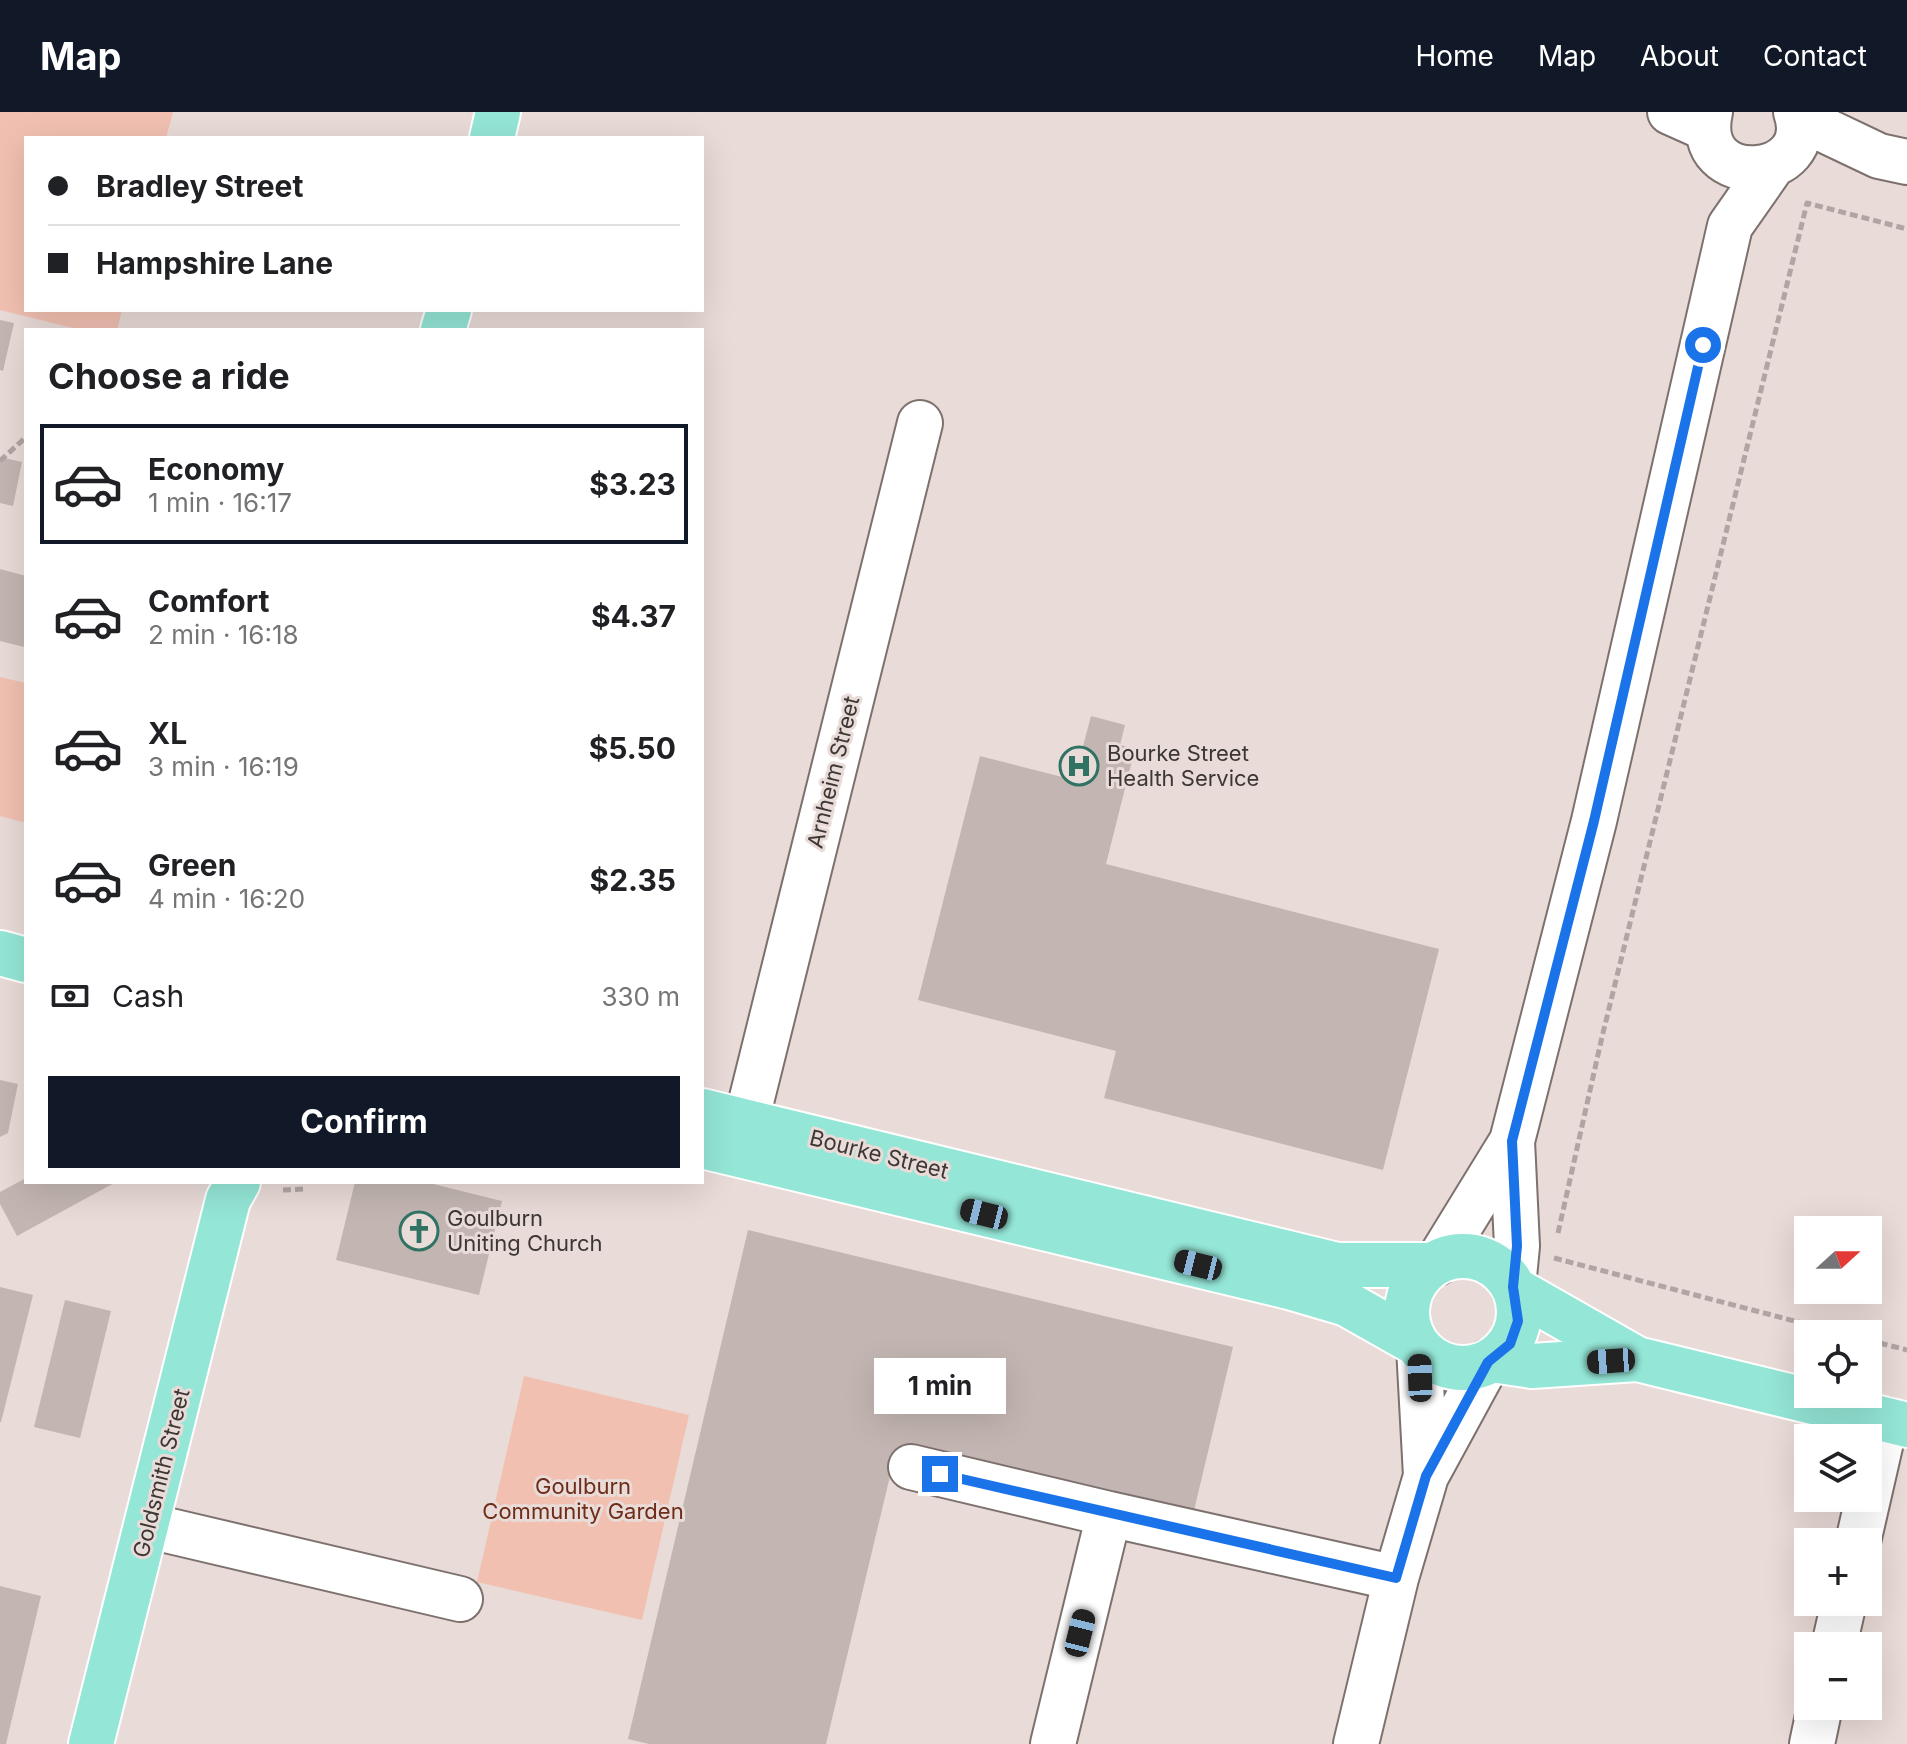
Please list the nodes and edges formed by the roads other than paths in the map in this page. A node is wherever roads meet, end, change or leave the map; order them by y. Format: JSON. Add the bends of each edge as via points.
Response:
{"nodes":[{"id":1,"x":498,"y":112,"type":"edge"},
{"id":2,"x":1798,"y":115,"type":"edge"},
{"id":3,"x":1700,"y":124,"type":"edge"},
{"id":4,"x":492,"y":136,"type":"edge"},
{"id":5,"x":1893,"y":159,"type":"edge"},
{"id":6,"x":1778,"y":162,"type":"junction"},
{"id":7,"x":1730,"y":226,"type":"junction"},
{"id":8,"x":920,"y":423,"type":"dead end"},
{"id":9,"x":0,"y":953,"type":"edge"},
{"id":10,"x":24,"y":959,"type":"edge"},
{"id":11,"x":704,"y":1112,"type":"edge"},
{"id":12,"x":746,"y":1122,"type":"junction"},
{"id":13,"x":1512,"y":1141,"type":"junction"},
{"id":14,"x":704,"y":1146,"type":"edge"},
{"id":15,"x":231,"y":1188,"type":"edge"},
{"id":16,"x":1434,"y":1264,"type":"junction"},
{"id":17,"x":1513,"y":1288,"type":"junction"},
{"id":18,"x":1418,"y":1345,"type":"junction"},
{"id":19,"x":1637,"y":1359,"type":"junction"},
{"id":20,"x":1490,"y":1361,"type":"junction"},
{"id":21,"x":1897,"y":1423,"type":"edge"},
{"id":22,"x":911,"y":1467,"type":"dead end"},
{"id":23,"x":1426,"y":1476,"type":"junction"},
{"id":24,"x":1109,"y":1514,"type":"junction"},
{"id":25,"x":149,"y":1526,"type":"junction"},
{"id":26,"x":1863,"y":1528,"type":"edge"},
{"id":27,"x":1396,"y":1578,"type":"junction"},
{"id":28,"x":460,"y":1599,"type":"dead end"},
{"id":29,"x":1817,"y":1720,"type":"edge"},
{"id":30,"x":91,"y":1744,"type":"edge"},
{"id":31,"x":1053,"y":1744,"type":"edge"},
{"id":32,"x":1356,"y":1744,"type":"edge"},
{"id":33,"x":1812,"y":1744,"type":"edge"}],
"edges":[{"from":1,"to":4,"type":"main road"},
{"from":2,"to":5,"type":"street"},
{"from":2,"to":6,"type":"street","via":[[1798,134]]},
{"from":3,"to":6,"type":"street","via":[[1730,164],[1744,169]]},
{"from":3,"to":7,"type":"street"},
{"from":5,"to":6,"type":"street"},
{"from":6,"to":7,"type":"street"},
{"from":7,"to":13,"type":"street","via":[[1594,821]]},
{"from":8,"to":12,"type":"street","name":"Arnheim Street"},
{"from":9,"to":10,"type":"main road"},
{"from":11,"to":12,"type":"main road","name":"Bourke Street"},
{"from":12,"to":16,"type":"main road","name":"Bourke Street","via":[[1337,1265]]},
{"from":13,"to":16,"type":"street"},
{"from":13,"to":17,"type":"street","via":[[1517,1246]]},
{"from":14,"to":18,"type":"main road","name":"Bourke Street","via":[[1289,1287],[1347,1304]]},
{"from":15,"to":25,"type":"main road","name":"Goldsmith Street"},
{"from":16,"to":17,"type":"main road","via":[[1455,1257],[1484,1261],[1501,1271]]},
{"from":16,"to":18,"type":"main road","via":[[1419,1277],[1408,1301],[1407,1318]]},
{"from":17,"to":19,"type":"main road"},
{"from":17,"to":20,"type":"main road","via":[[1519,1313],[1516,1329],[1510,1344]]},
{"from":18,"to":20,"type":"main road","via":[[1430,1358],[1451,1367]]},
{"from":18,"to":23,"type":"street"},
{"from":19,"to":20,"type":"main road","via":[[1532,1366]]},
{"from":19,"to":21,"type":"main road"},
{"from":20,"to":23,"type":"street"},
{"from":21,"to":26,"type":"street"},
{"from":22,"to":24,"type":"street"},
{"from":23,"to":27,"type":"street"},
{"from":24,"to":27,"type":"street"},
{"from":24,"to":31,"type":"street"},
{"from":25,"to":28,"type":"street"},
{"from":25,"to":30,"type":"main road","name":"Goldsmith Street"},
{"from":27,"to":32,"type":"street"},
{"from":29,"to":33,"type":"street"}]}
